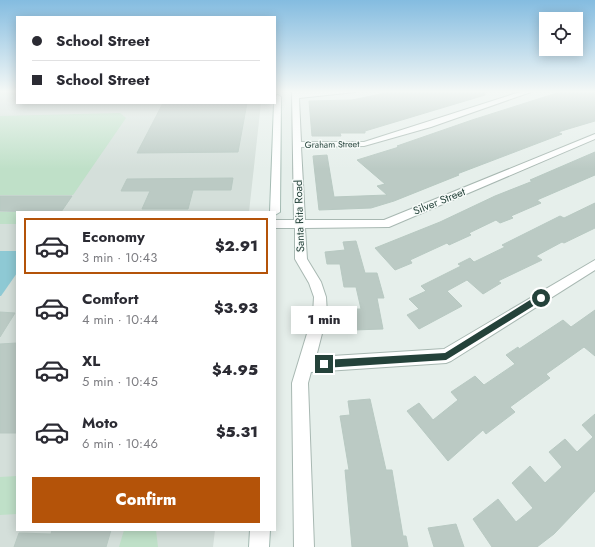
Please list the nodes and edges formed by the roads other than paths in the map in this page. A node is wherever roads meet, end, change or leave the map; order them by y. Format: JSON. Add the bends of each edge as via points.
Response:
{"nodes":[{"id":1,"x":283,"y":118,"type":"edge"},
{"id":2,"x":290,"y":118,"type":"edge"},
{"id":3,"x":451,"y":118,"type":"edge"},
{"id":4,"x":595,"y":136,"type":"edge"},
{"id":5,"x":296,"y":144,"type":"junction"},
{"id":6,"x":275,"y":211,"type":"edge"},
{"id":7,"x":276,"y":224,"type":"edge"},
{"id":8,"x":299,"y":224,"type":"junction"},
{"id":9,"x":595,"y":264,"type":"edge"},
{"id":10,"x":305,"y":365,"type":"junction"},
{"id":11,"x":260,"y":531,"type":"edge"},
{"id":12,"x":260,"y":547,"type":"edge"},
{"id":13,"x":304,"y":547,"type":"edge"}],
"edges":[{"from":1,"to":6,"type":"street","name":"Santa Rita Road"},
{"from":2,"to":5,"type":"street","name":"Santa Rita Road"},
{"from":3,"to":5,"type":"street","name":"Graham Street","via":[[364,144]]},
{"from":4,"to":8,"type":"street","name":"Silver Street","via":[[385,224]]},
{"from":5,"to":8,"type":"street","name":"Santa Rita Road"},
{"from":7,"to":8,"type":"street","name":"Silver Street"},
{"from":8,"to":10,"type":"street","name":"Santa Rita Road","via":[[300,260],[315,282],[320,297],[320,314]]},
{"from":9,"to":10,"type":"street","via":[[446,356]]},
{"from":10,"to":13,"type":"street","name":"Santa Rita Road","via":[[300,384]]},
{"from":11,"to":12,"type":"street"}]}
